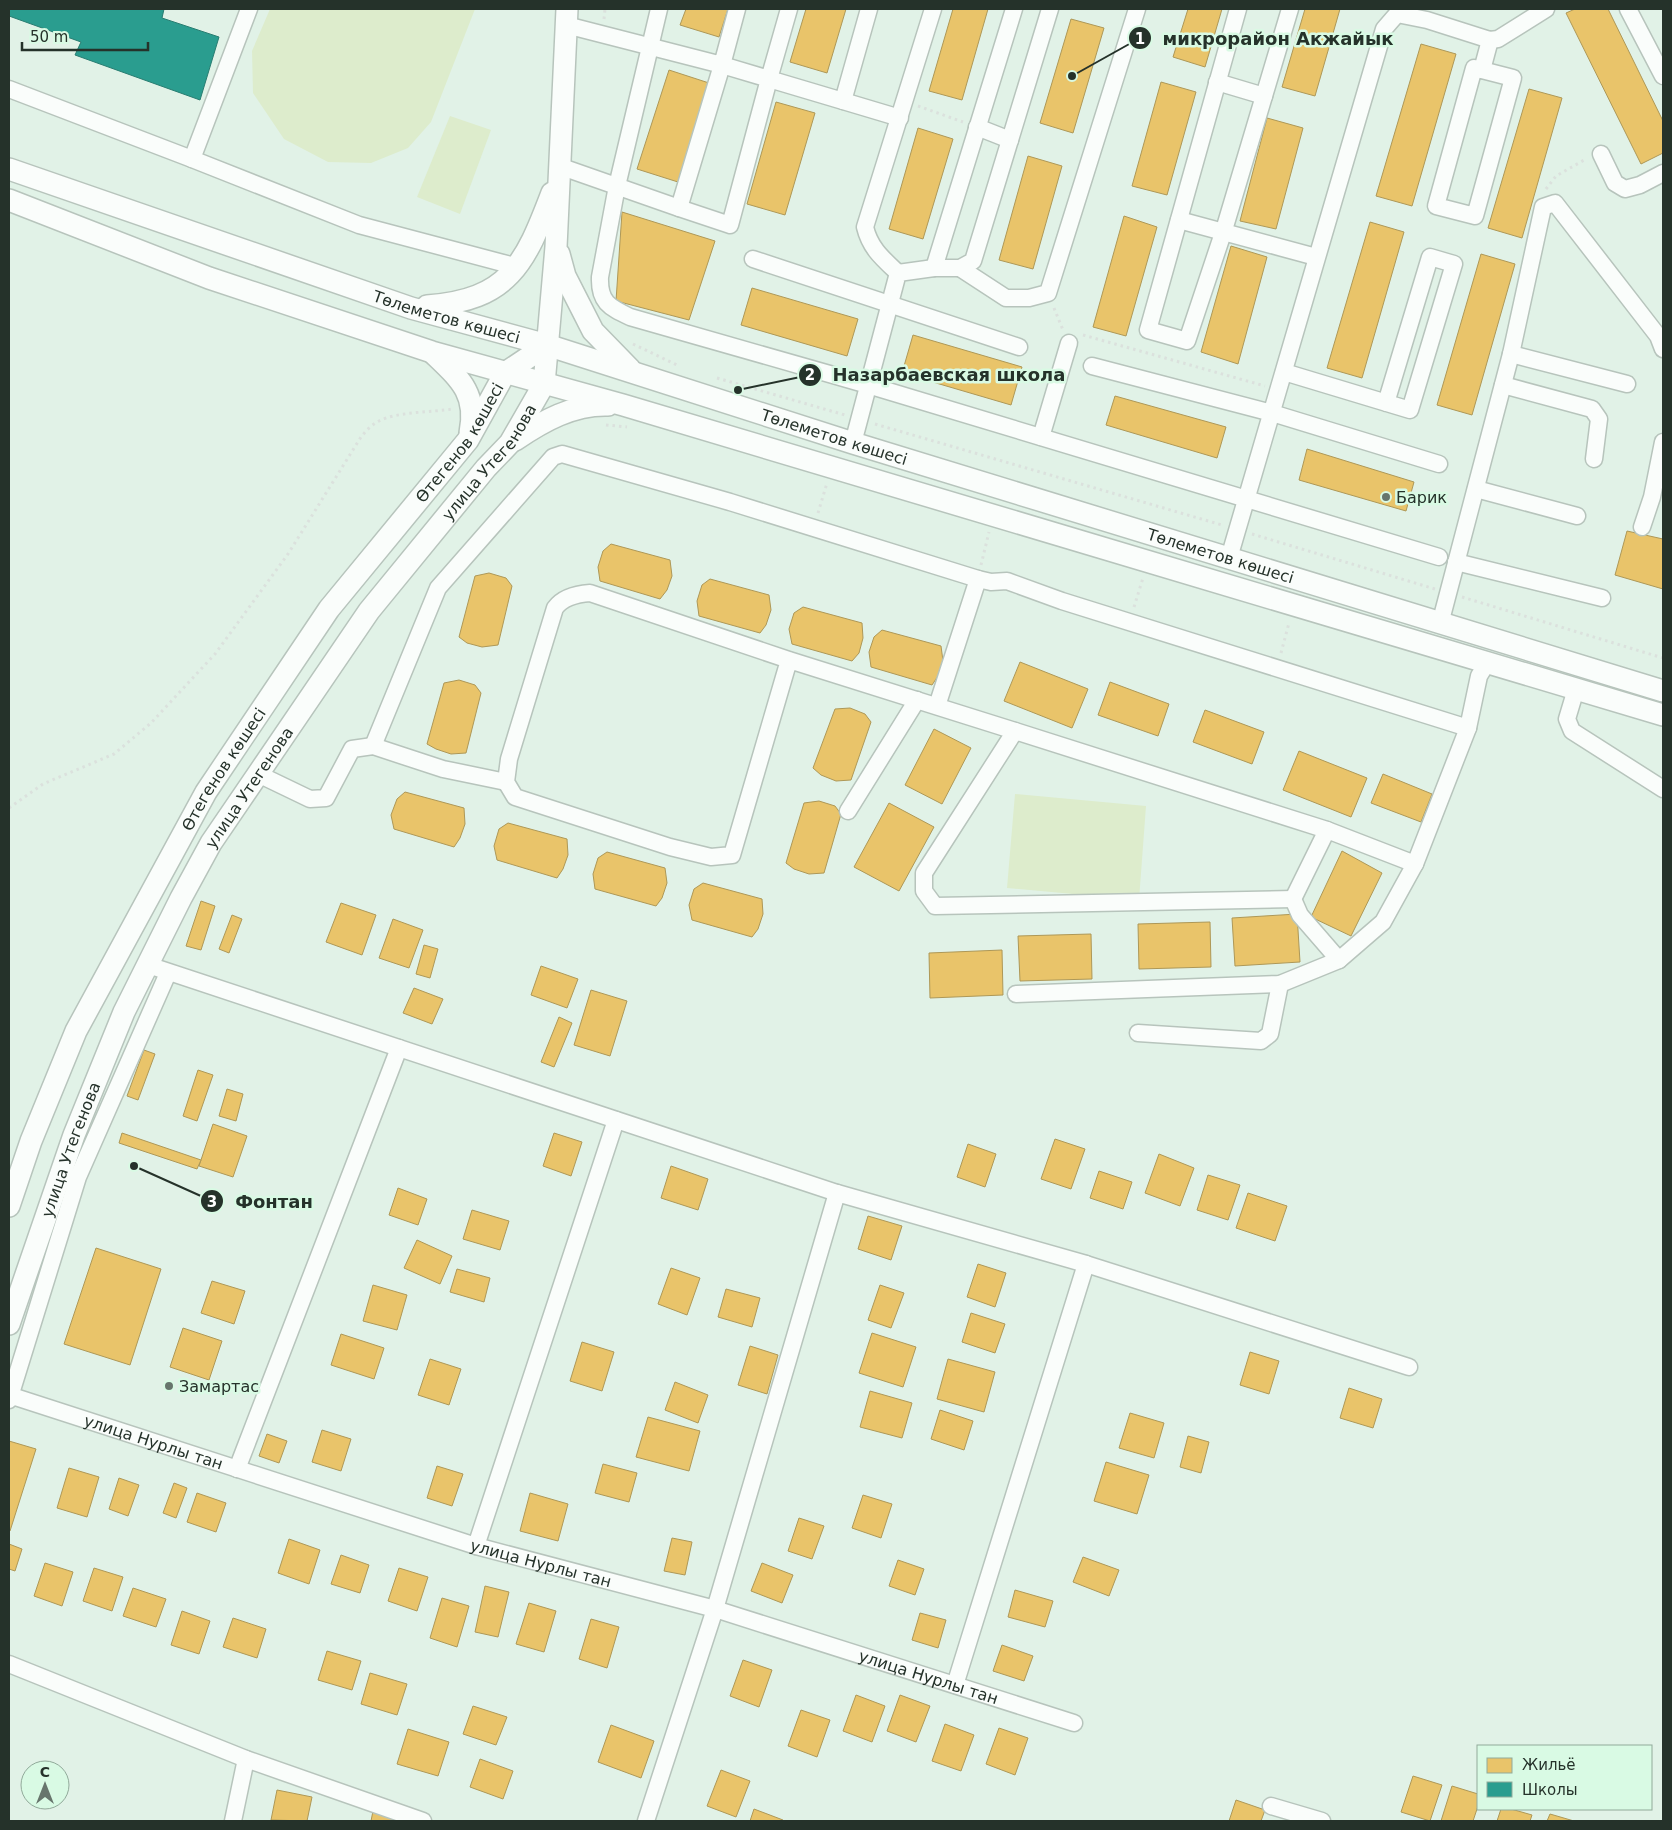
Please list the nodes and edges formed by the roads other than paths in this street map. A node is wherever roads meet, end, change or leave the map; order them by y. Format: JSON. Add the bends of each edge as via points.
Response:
{"nodes":[{"id":1,"x":249,"y":9,"type":"edge"},
{"id":2,"x":659,"y":9,"type":"edge"},
{"id":3,"x":737,"y":9,"type":"edge"},
{"id":4,"x":789,"y":9,"type":"edge"},
{"id":5,"x":869,"y":9,"type":"edge"},
{"id":6,"x":933,"y":9,"type":"edge"},
{"id":7,"x":1014,"y":9,"type":"edge"},
{"id":8,"x":1050,"y":9,"type":"edge"},
{"id":9,"x":1137,"y":9,"type":"edge"},
{"id":10,"x":1238,"y":9,"type":"edge"},
{"id":11,"x":1290,"y":9,"type":"edge"},
{"id":12,"x":1546,"y":9,"type":"edge"},
{"id":13,"x":1628,"y":9,"type":"edge"},
{"id":14,"x":1395,"y":11,"type":"edge"},
{"id":15,"x":567,"y":17,"type":"edge"},
{"id":16,"x":1490,"y":40,"type":"junction"},
{"id":17,"x":649,"y":46,"type":"junction"},
{"id":18,"x":722,"y":65,"type":"junction"},
{"id":19,"x":1661,"y":67,"type":"edge"},
{"id":20,"x":1482,"y":70,"type":"junction"},
{"id":21,"x":769,"y":79,"type":"junction"},
{"id":22,"x":1217,"y":82,"type":"junction"},
{"id":23,"x":9,"y":89,"type":"edge"},
{"id":24,"x":1264,"y":96,"type":"junction"},
{"id":25,"x":843,"y":101,"type":"junction"},
{"id":26,"x":900,"y":118,"type":"junction"},
{"id":27,"x":977,"y":127,"type":"junction"},
{"id":28,"x":1010,"y":140,"type":"junction"},
{"id":29,"x":1601,"y":154,"type":"road end"},
{"id":30,"x":192,"y":158,"type":"junction"},
{"id":31,"x":9,"y":169,"type":"edge"},
{"id":32,"x":559,"y":170,"type":"junction"},
{"id":33,"x":1663,"y":173,"type":"edge"},
{"id":34,"x":616,"y":186,"type":"junction"},
{"id":35,"x":9,"y":200,"type":"edge"},
{"id":36,"x":679,"y":208,"type":"junction"},
{"id":37,"x":1179,"y":220,"type":"junction"},
{"id":38,"x":1224,"y":230,"type":"junction"},
{"id":39,"x":556,"y":247,"type":"junction"},
{"id":40,"x":1316,"y":257,"type":"junction"},
{"id":41,"x":753,"y":259,"type":"dead end"},
{"id":42,"x":518,"y":267,"type":"junction"},
{"id":43,"x":934,"y":268,"type":"junction"},
{"id":44,"x":960,"y":268,"type":"junction"},
{"id":45,"x":898,"y":273,"type":"junction"},
{"id":46,"x":889,"y":305,"type":"junction"},
{"id":47,"x":411,"y":308,"type":"junction"},
{"id":48,"x":1069,"y":343,"type":"road end"},
{"id":49,"x":546,"y":344,"type":"junction"},
{"id":50,"x":1019,"y":347,"type":"dead end"},
{"id":51,"x":1663,"y":349,"type":"edge"},
{"id":52,"x":432,"y":352,"type":"junction"},
{"id":53,"x":1511,"y":354,"type":"junction"},
{"id":54,"x":1092,"y":366,"type":"dead end"},
{"id":55,"x":633,"y":372,"type":"junction"},
{"id":56,"x":1284,"y":372,"type":"junction"},
{"id":57,"x":506,"y":373,"type":"junction"},
{"id":58,"x":544,"y":384,"type":"junction"},
{"id":59,"x":1628,"y":384,"type":"dead end"},
{"id":60,"x":868,"y":385,"type":"junction"},
{"id":61,"x":1503,"y":385,"type":"junction"},
{"id":62,"x":1386,"y":403,"type":"junction"},
{"id":63,"x":623,"y":405,"type":"junction"},
{"id":64,"x":1272,"y":413,"type":"junction"},
{"id":65,"x":1041,"y":437,"type":"junction"},
{"id":66,"x":468,"y":440,"type":"junction"},
{"id":67,"x":1663,"y":442,"type":"edge"},
{"id":68,"x":510,"y":444,"type":"junction"},
{"id":69,"x":852,"y":444,"type":"junction"},
{"id":70,"x":1594,"y":459,"type":"dead end"},
{"id":71,"x":1439,"y":464,"type":"dead end"},
{"id":72,"x":1476,"y":489,"type":"junction"},
{"id":73,"x":1247,"y":498,"type":"junction"},
{"id":74,"x":1577,"y":516,"type":"dead end"},
{"id":75,"x":1642,"y":528,"type":"dead end"},
{"id":76,"x":1439,"y":557,"type":"dead end"},
{"id":77,"x":1229,"y":558,"type":"junction"},
{"id":78,"x":1456,"y":562,"type":"junction"},
{"id":79,"x":978,"y":579,"type":"junction"},
{"id":80,"x":1602,"y":598,"type":"dead end"},
{"id":81,"x":1440,"y":624,"type":"junction"},
{"id":82,"x":1433,"y":647,"type":"junction"},
{"id":83,"x":789,"y":660,"type":"junction"},
{"id":84,"x":1487,"y":663,"type":"junction"},
{"id":85,"x":1576,"y":689,"type":"junction"},
{"id":86,"x":1663,"y":691,"type":"edge"},
{"id":87,"x":917,"y":700,"type":"junction"},
{"id":88,"x":937,"y":706,"type":"junction"},
{"id":89,"x":1663,"y":715,"type":"edge"},
{"id":90,"x":1468,"y":728,"type":"junction"},
{"id":91,"x":1015,"y":731,"type":"junction"},
{"id":92,"x":373,"y":746,"type":"junction"},
{"id":93,"x":258,"y":774,"type":"junction"},
{"id":94,"x":506,"y":782,"type":"junction"},
{"id":95,"x":1663,"y":789,"type":"edge"},
{"id":96,"x":848,"y":811,"type":"dead end"},
{"id":97,"x":1327,"y":830,"type":"junction"},
{"id":98,"x":1415,"y":864,"type":"junction"},
{"id":99,"x":1293,"y":899,"type":"junction"},
{"id":100,"x":1339,"y":960,"type":"junction"},
{"id":101,"x":148,"y":965,"type":"junction"},
{"id":102,"x":168,"y":972,"type":"junction"},
{"id":103,"x":1280,"y":984,"type":"junction"},
{"id":104,"x":1016,"y":994,"type":"dead end"},
{"id":105,"x":1138,"y":1034,"type":"dead end"},
{"id":106,"x":399,"y":1048,"type":"junction"},
{"id":107,"x":616,"y":1120,"type":"junction"},
{"id":108,"x":837,"y":1193,"type":"junction"},
{"id":109,"x":9,"y":1206,"type":"edge"},
{"id":110,"x":1086,"y":1264,"type":"junction"},
{"id":111,"x":9,"y":1324,"type":"edge"},
{"id":112,"x":1409,"y":1367,"type":"dead end"},
{"id":113,"x":9,"y":1397,"type":"edge"},
{"id":114,"x":237,"y":1469,"type":"junction"},
{"id":115,"x":476,"y":1546,"type":"junction"},
{"id":116,"x":716,"y":1609,"type":"junction"},
{"id":117,"x":9,"y":1664,"type":"edge"},
{"id":118,"x":955,"y":1685,"type":"junction"},
{"id":119,"x":1074,"y":1723,"type":"dead end"},
{"id":120,"x":246,"y":1759,"type":"junction"},
{"id":121,"x":1271,"y":1806,"type":"dead end"},
{"id":122,"x":233,"y":1821,"type":"edge"},
{"id":123,"x":423,"y":1821,"type":"edge"},
{"id":124,"x":646,"y":1821,"type":"edge"},
{"id":125,"x":1322,"y":1821,"type":"edge"}],
"edges":[{"from":1,"to":30,"type":"street"},
{"from":2,"to":17,"type":"street"},
{"from":3,"to":18,"type":"street"},
{"from":4,"to":21,"type":"street"},
{"from":5,"to":25,"type":"street"},
{"from":6,"to":26,"type":"street"},
{"from":7,"to":27,"type":"street"},
{"from":8,"to":28,"type":"street"},
{"from":9,"to":44,"type":"street","via":[[1048,293],[1029,298],[1006,298]]},
{"from":10,"to":22,"type":"street"},
{"from":11,"to":24,"type":"street"},
{"from":12,"to":16,"type":"street","via":[[1498,39]]},
{"from":13,"to":19,"type":"street"},
{"from":14,"to":16,"type":"street"},
{"from":14,"to":40,"type":"street","via":[[1384,29]]},
{"from":15,"to":17,"type":"street"},
{"from":15,"to":32,"type":"main road","name":"улица Утегенова"},
{"from":16,"to":20,"type":"street"},
{"from":17,"to":18,"type":"street"},
{"from":17,"to":34,"type":"street"},
{"from":18,"to":21,"type":"street"},
{"from":18,"to":36,"type":"street"},
{"from":20,"to":20,"type":"street","via":[[1512,78],[1475,216],[1436,206],[1474,68]]},
{"from":21,"to":25,"type":"street"},
{"from":21,"to":36,"type":"street","via":[[730,225]]},
{"from":22,"to":24,"type":"street"},
{"from":22,"to":37,"type":"street"},
{"from":23,"to":30,"type":"street"},
{"from":24,"to":38,"type":"street"},
{"from":25,"to":26,"type":"street"},
{"from":26,"to":45,"type":"street","via":[[865,227],[877,254]]},
{"from":27,"to":28,"type":"street"},
{"from":27,"to":43,"type":"street"},
{"from":28,"to":44,"type":"street","via":[[973,261]]},
{"from":29,"to":33,"type":"street","via":[[1615,183],[1625,190]]},
{"from":30,"to":42,"type":"street","via":[[359,225]]},
{"from":31,"to":47,"type":"main road","name":"Төлеметов көшесі"},
{"from":32,"to":34,"type":"street"},
{"from":32,"to":39,"type":"main road","name":"улица Утегенова"},
{"from":32,"to":42,"type":"main road","via":[[537,232]]},
{"from":34,"to":36,"type":"street"},
{"from":34,"to":60,"type":"street","via":[[600,277],[604,302],[630,317]]},
{"from":35,"to":52,"type":"main road","name":"Төлеметов көшесі","via":[[209,278]]},
{"from":37,"to":38,"type":"street"},
{"from":37,"to":38,"type":"street","via":[[1148,330],[1187,341]]},
{"from":38,"to":40,"type":"street"},
{"from":39,"to":49,"type":"main road","name":"улица Утегенова"},
{"from":39,"to":55,"type":"main road","via":[[565,276],[593,331]]},
{"from":40,"to":56,"type":"street"},
{"from":41,"to":46,"type":"street"},
{"from":42,"to":47,"type":"main road","via":[[486,292],[456,304]]},
{"from":43,"to":44,"type":"street"},
{"from":43,"to":45,"type":"street"},
{"from":45,"to":46,"type":"street"},
{"from":46,"to":50,"type":"street"},
{"from":46,"to":60,"type":"street"},
{"from":47,"to":49,"type":"main road","name":"Төлеметов көшесі"},
{"from":48,"to":65,"type":"street"},
{"from":49,"to":55,"type":"main road","name":"Төлеметов көшесі"},
{"from":49,"to":57,"type":"main road"},
{"from":49,"to":58,"type":"main road","name":"улица Утегенова"},
{"from":51,"to":53,"type":"street","via":[[1658,336],[1555,203],[1543,207]]},
{"from":52,"to":57,"type":"main road","name":"Төлеметов көшесі"},
{"from":52,"to":66,"type":"main road","via":[[463,381],[473,419]]},
{"from":53,"to":59,"type":"street"},
{"from":53,"to":61,"type":"street"},
{"from":54,"to":64,"type":"street"},
{"from":55,"to":69,"type":"main road","name":"Төлеметов көшесі"},
{"from":56,"to":62,"type":"street"},
{"from":56,"to":64,"type":"street"},
{"from":57,"to":58,"type":"main road","name":"Төлеметов көшесі"},
{"from":57,"to":66,"type":"main road","name":"Өтегенов көшесі"},
{"from":58,"to":63,"type":"main road","name":"Төлеметов көшесі"},
{"from":58,"to":68,"type":"main road","name":"улица Утегенова"},
{"from":60,"to":65,"type":"street"},
{"from":60,"to":69,"type":"street"},
{"from":61,"to":70,"type":"street","via":[[1592,409],[1599,419]]},
{"from":61,"to":72,"type":"street"},
{"from":62,"to":62,"type":"street","via":[[1410,410],[1454,264],[1430,258]]},
{"from":63,"to":68,"type":"main road","via":[[596,405],[573,410],[543,421]]},
{"from":63,"to":82,"type":"main road","name":"Төлеметов көшесі"},
{"from":64,"to":71,"type":"street"},
{"from":64,"to":73,"type":"street"},
{"from":65,"to":73,"type":"street"},
{"from":66,"to":109,"type":"main road","name":"Өтегенов көшесі","via":[[330,609],[206,792],[76,1031],[31,1141]]},
{"from":67,"to":75,"type":"street"},
{"from":68,"to":93,"type":"main road","name":"улица Утегенова","via":[[486,468],[369,611]]},
{"from":69,"to":77,"type":"main road","name":"Төлеметов көшесі"},
{"from":72,"to":74,"type":"street"},
{"from":72,"to":78,"type":"street"},
{"from":73,"to":76,"type":"street"},
{"from":73,"to":77,"type":"street"},
{"from":77,"to":81,"type":"main road","name":"Төлеметов көшесі"},
{"from":78,"to":80,"type":"street"},
{"from":78,"to":81,"type":"street"},
{"from":79,"to":88,"type":"street"},
{"from":79,"to":90,"type":"street","via":[[1007,581]]},
{"from":79,"to":92,"type":"street","via":[[562,454],[553,458],[438,588]]},
{"from":81,"to":82,"type":"main road"},
{"from":81,"to":86,"type":"main road","name":"Төлеметов көшесі"},
{"from":82,"to":84,"type":"main road","name":"Төлеметов көшесі"},
{"from":83,"to":87,"type":"street"},
{"from":83,"to":94,"type":"street","via":[[590,593],[567,597],[559,602],[550,622],[509,759]]},
{"from":83,"to":94,"type":"street","via":[[732,854],[711,857],[670,847],[515,797]]},
{"from":84,"to":85,"type":"main road","name":"Төлеметов көшесі"},
{"from":84,"to":90,"type":"street","via":[[1479,676]]},
{"from":85,"to":89,"type":"main road","name":"Төлеметов көшесі"},
{"from":85,"to":95,"type":"street","via":[[1567,718],[1572,731]]},
{"from":87,"to":88,"type":"street"},
{"from":87,"to":96,"type":"street"},
{"from":88,"to":91,"type":"street"},
{"from":90,"to":98,"type":"street"},
{"from":91,"to":97,"type":"street"},
{"from":91,"to":99,"type":"street","via":[[924,873],[924,891],[935,906]]},
{"from":92,"to":93,"type":"street","via":[[352,749],[326,798],[310,799]]},
{"from":92,"to":94,"type":"street","via":[[443,769]]},
{"from":93,"to":101,"type":"main road","name":"улица Утегенова","via":[[211,843]]},
{"from":97,"to":98,"type":"street"},
{"from":97,"to":99,"type":"street"},
{"from":98,"to":100,"type":"street","via":[[1382,922]]},
{"from":99,"to":100,"type":"street","via":[[1300,915]]},
{"from":100,"to":103,"type":"street"},
{"from":101,"to":102,"type":"street"},
{"from":101,"to":111,"type":"main road","name":"улица Утегенова","via":[[124,1012],[74,1135]]},
{"from":102,"to":106,"type":"street"},
{"from":102,"to":113,"type":"street","via":[[78,1177]]},
{"from":103,"to":104,"type":"street"},
{"from":103,"to":105,"type":"street","via":[[1270,1034],[1261,1040]]},
{"from":106,"to":107,"type":"street"},
{"from":106,"to":114,"type":"street"},
{"from":107,"to":108,"type":"street"},
{"from":107,"to":115,"type":"street"},
{"from":108,"to":110,"type":"street"},
{"from":108,"to":116,"type":"street"},
{"from":110,"to":112,"type":"street"},
{"from":110,"to":118,"type":"street"},
{"from":113,"to":114,"type":"street","name":"улица Нурлы тан"},
{"from":114,"to":115,"type":"street","name":"улица Нурлы тан"},
{"from":115,"to":116,"type":"street","name":"улица Нурлы тан"},
{"from":116,"to":118,"type":"street","name":"улица Нурлы тан"},
{"from":116,"to":124,"type":"street"},
{"from":117,"to":120,"type":"street"},
{"from":118,"to":119,"type":"street","name":"улица Нурлы тан"},
{"from":120,"to":122,"type":"street"},
{"from":120,"to":123,"type":"street"},
{"from":121,"to":125,"type":"street"}]}
